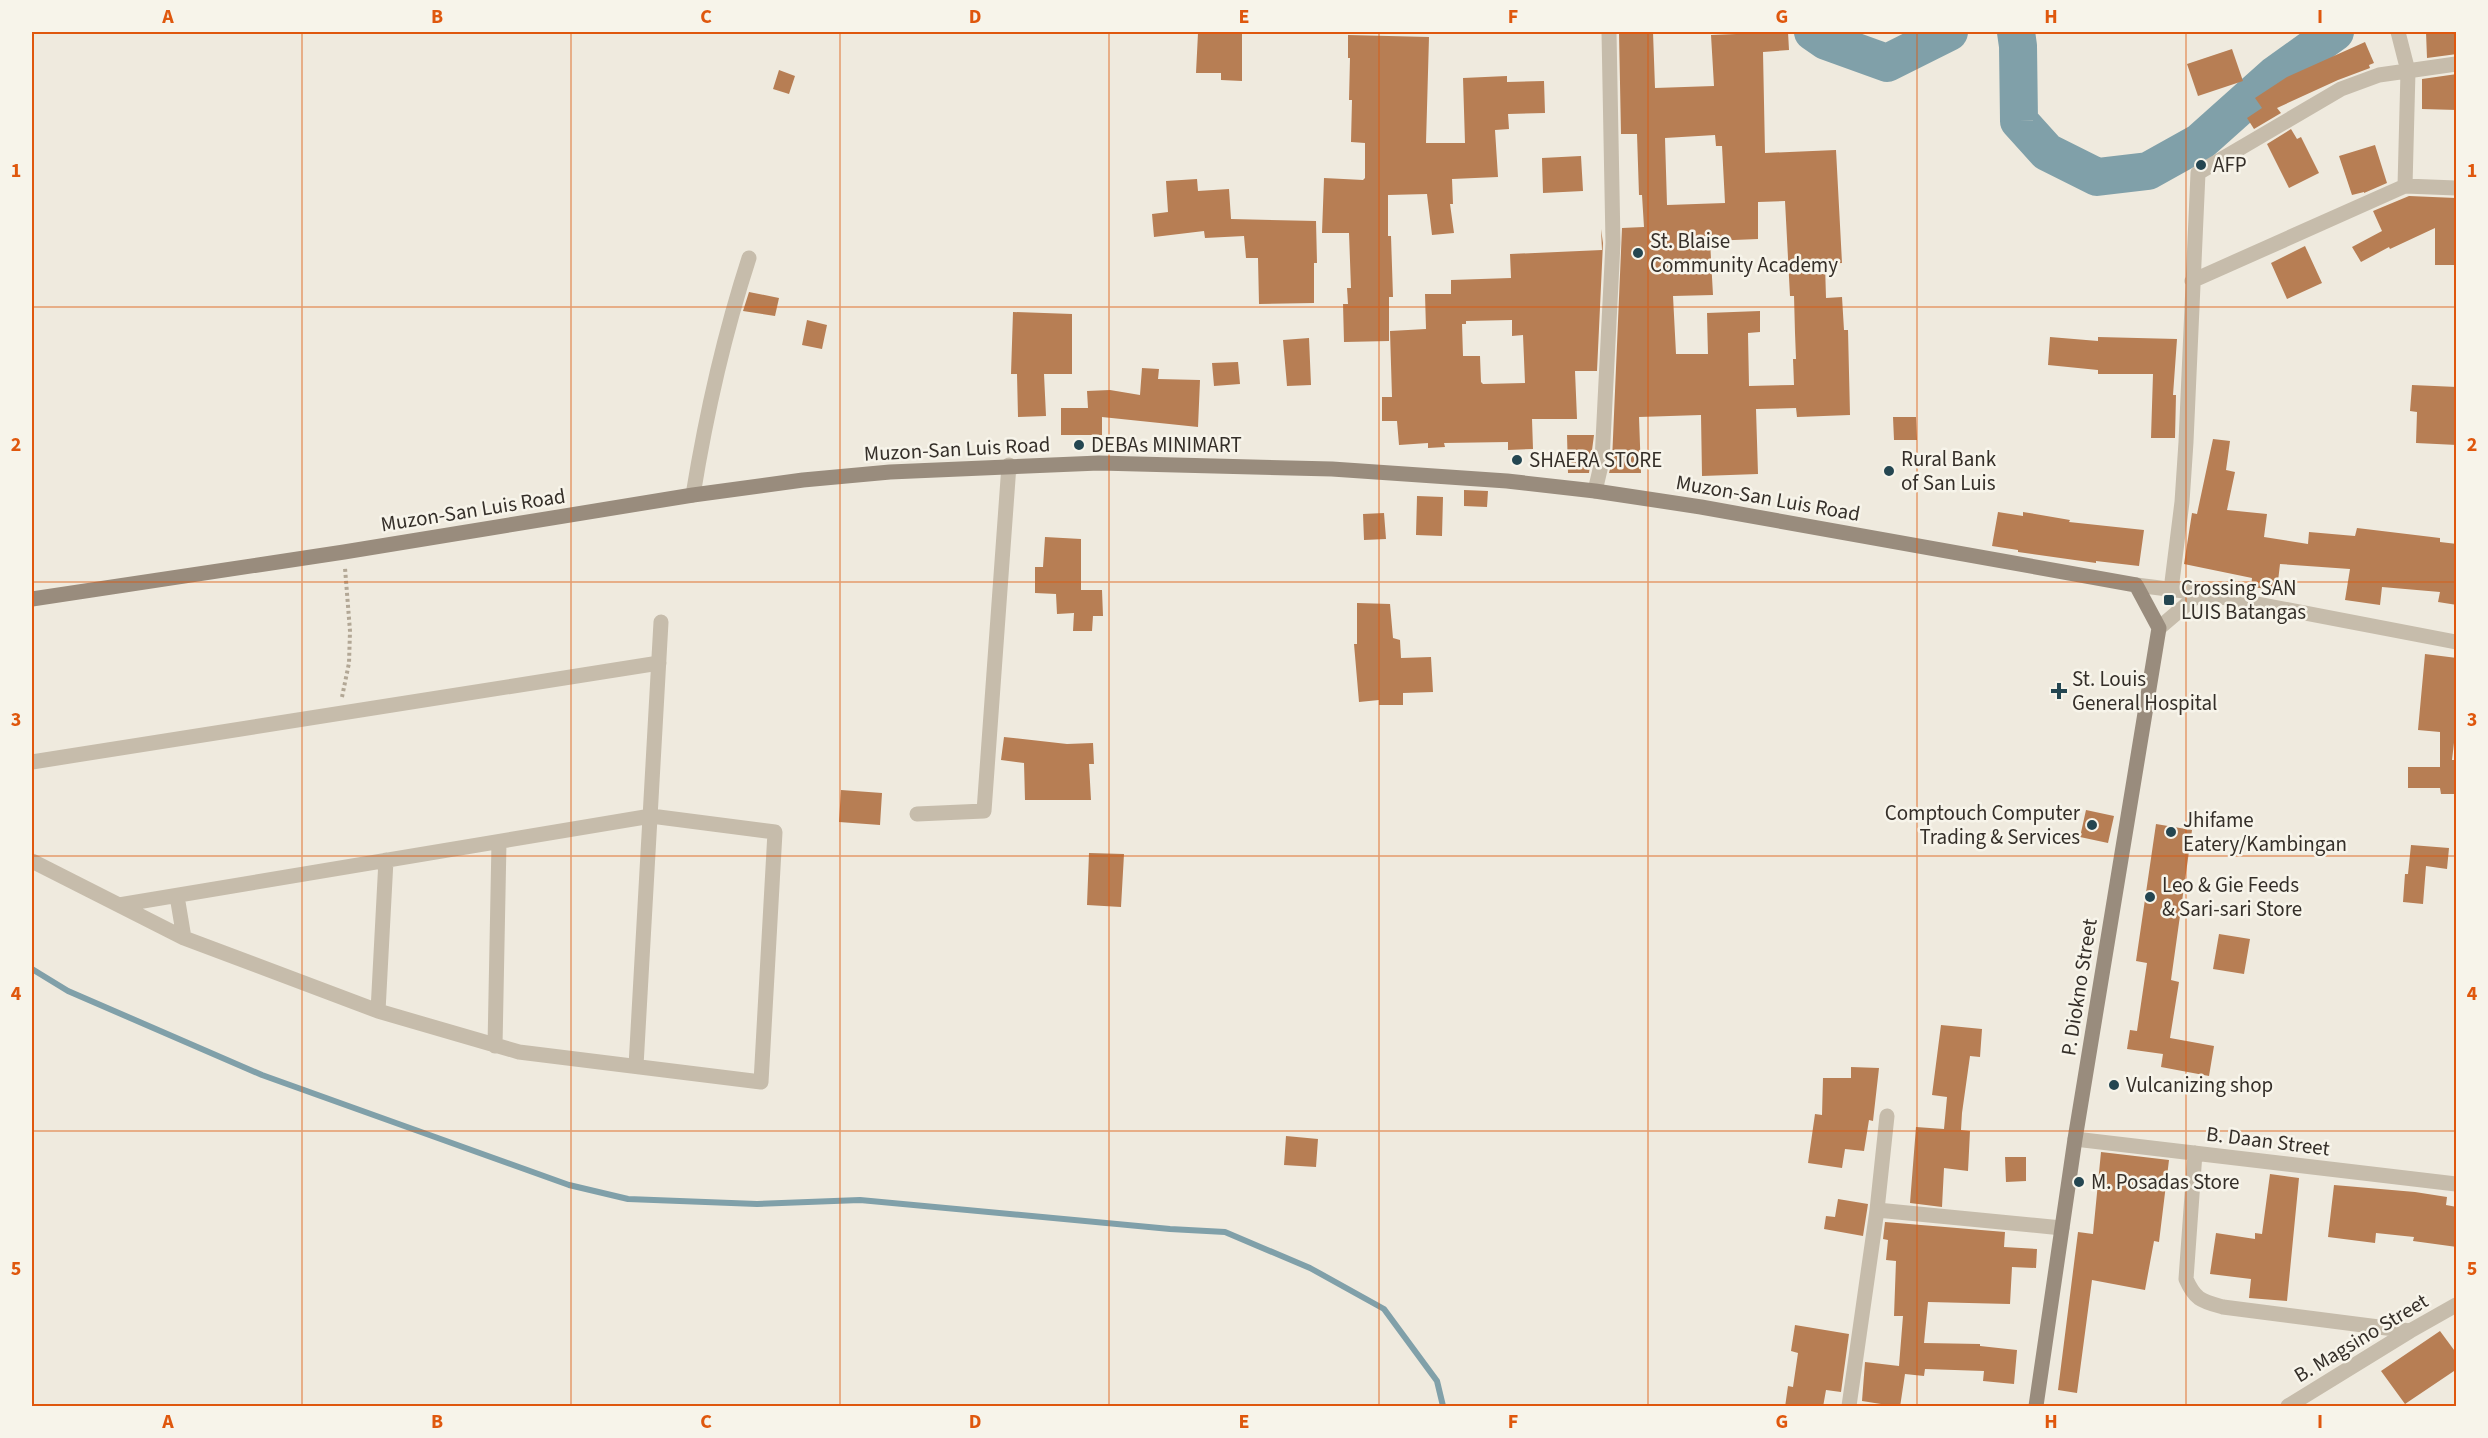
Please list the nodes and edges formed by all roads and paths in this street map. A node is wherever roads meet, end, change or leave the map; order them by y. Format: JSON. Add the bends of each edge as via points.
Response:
{"nodes":[{"id":1,"x":1609,"y":32,"type":"edge"},
{"id":2,"x":2398,"y":32,"type":"edge"},
{"id":3,"x":2457,"y":64,"type":"edge"},
{"id":4,"x":2408,"y":71,"type":"junction"},
{"id":5,"x":2405,"y":186,"type":"junction"},
{"id":6,"x":2457,"y":188,"type":"edge"},
{"id":7,"x":749,"y":258,"type":"dead end"},
{"id":8,"x":2192,"y":282,"type":"junction"},
{"id":9,"x":1009,"y":465,"type":"junction"},
{"id":10,"x":1595,"y":491,"type":"junction"},
{"id":11,"x":693,"y":495,"type":"junction"},
{"id":12,"x":344,"y":552,"type":"junction"},
{"id":13,"x":2136,"y":585,"type":"junction"},
{"id":14,"x":2171,"y":590,"type":"junction"},
{"id":15,"x":2200,"y":593,"type":"junction"},
{"id":16,"x":32,"y":599,"type":"edge"},
{"id":17,"x":661,"y":622,"type":"dead end"},
{"id":18,"x":2159,"y":628,"type":"junction"},
{"id":19,"x":2457,"y":642,"type":"edge"},
{"id":20,"x":659,"y":663,"type":"junction"},
{"id":21,"x":338,"y":714,"type":"junction"},
{"id":22,"x":32,"y":762,"type":"edge"},
{"id":23,"x":917,"y":813,"type":"dead end"},
{"id":24,"x":651,"y":816,"type":"junction"},
{"id":25,"x":499,"y":842,"type":"junction"},
{"id":26,"x":386,"y":860,"type":"junction"},
{"id":27,"x":32,"y":861,"type":"edge"},
{"id":28,"x":177,"y":896,"type":"junction"},
{"id":29,"x":119,"y":905,"type":"junction"},
{"id":30,"x":184,"y":938,"type":"junction"},
{"id":31,"x":378,"y":1011,"type":"junction"},
{"id":32,"x":495,"y":1046,"type":"junction"},
{"id":33,"x":636,"y":1066,"type":"junction"},
{"id":34,"x":1887,"y":1116,"type":"dead end"},
{"id":35,"x":2075,"y":1139,"type":"junction"},
{"id":36,"x":2195,"y":1153,"type":"junction"},
{"id":37,"x":2457,"y":1184,"type":"edge"},
{"id":38,"x":1877,"y":1210,"type":"junction"},
{"id":39,"x":2062,"y":1228,"type":"junction"},
{"id":40,"x":2457,"y":1305,"type":"edge"},
{"id":41,"x":2410,"y":1331,"type":"junction"},
{"id":42,"x":1849,"y":1407,"type":"edge"},
{"id":43,"x":2036,"y":1407,"type":"edge"},
{"id":44,"x":2288,"y":1407,"type":"edge"}],
"edges":[{"from":1,"to":10,"type":"street","via":[[1613,243],[1602,460]]},
{"from":2,"to":4,"type":"street"},
{"from":3,"to":4,"type":"street"},
{"from":4,"to":5,"type":"street"},
{"from":4,"to":8,"type":"street","via":[[2379,75],[2341,89],[2198,173]]},
{"from":5,"to":6,"type":"street"},
{"from":5,"to":8,"type":"street"},
{"from":7,"to":11,"type":"street","via":[[702,441]]},
{"from":8,"to":14,"type":"street","via":[[2182,502]]},
{"from":9,"to":10,"type":"main road","name":"Muzon-San Luis Road","via":[[1099,463],[1332,469]]},
{"from":9,"to":11,"type":"main road","name":"Muzon-San Luis Road","via":[[868,474]]},
{"from":9,"to":23,"type":"street","via":[[984,811]]},
{"from":10,"to":13,"type":"main road","name":"Muzon-San Luis Road"},
{"from":11,"to":12,"type":"main road","name":"Muzon-San Luis Road"},
{"from":12,"to":16,"type":"main road","name":"Muzon-San Luis Road"},
{"from":12,"to":21,"type":"path","via":[[349,663]]},
{"from":13,"to":14,"type":"street"},
{"from":13,"to":18,"type":"main road"},
{"from":14,"to":15,"type":"street"},
{"from":15,"to":18,"type":"street"},
{"from":15,"to":19,"type":"street"},
{"from":17,"to":20,"type":"street"},
{"from":18,"to":35,"type":"main road","name":"P. Diokno Street"},
{"from":20,"to":21,"type":"street"},
{"from":20,"to":24,"type":"street"},
{"from":21,"to":22,"type":"street"},
{"from":24,"to":25,"type":"street"},
{"from":24,"to":33,"type":"street"},
{"from":24,"to":33,"type":"street","via":[[775,832],[762,1082]]},
{"from":25,"to":26,"type":"street"},
{"from":25,"to":32,"type":"street"},
{"from":26,"to":28,"type":"street"},
{"from":26,"to":31,"type":"street"},
{"from":27,"to":29,"type":"street"},
{"from":28,"to":29,"type":"street"},
{"from":28,"to":30,"type":"street"},
{"from":29,"to":30,"type":"street"},
{"from":30,"to":31,"type":"street"},
{"from":31,"to":32,"type":"street"},
{"from":32,"to":33,"type":"street"},
{"from":34,"to":38,"type":"street"},
{"from":35,"to":36,"type":"street","name":"B. Daan Street"},
{"from":35,"to":39,"type":"main road","name":"P. Diokno Street"},
{"from":36,"to":37,"type":"street","name":"B. Daan Street"},
{"from":36,"to":41,"type":"street","via":[[2186,1279],[2192,1293],[2203,1302],[2223,1307]]},
{"from":38,"to":39,"type":"street"},
{"from":38,"to":42,"type":"street"},
{"from":39,"to":43,"type":"main road","name":"P. Diokno Street"},
{"from":40,"to":41,"type":"street","name":"B. Magsino Street"},
{"from":41,"to":44,"type":"street","name":"B. Magsino Street"}]}
